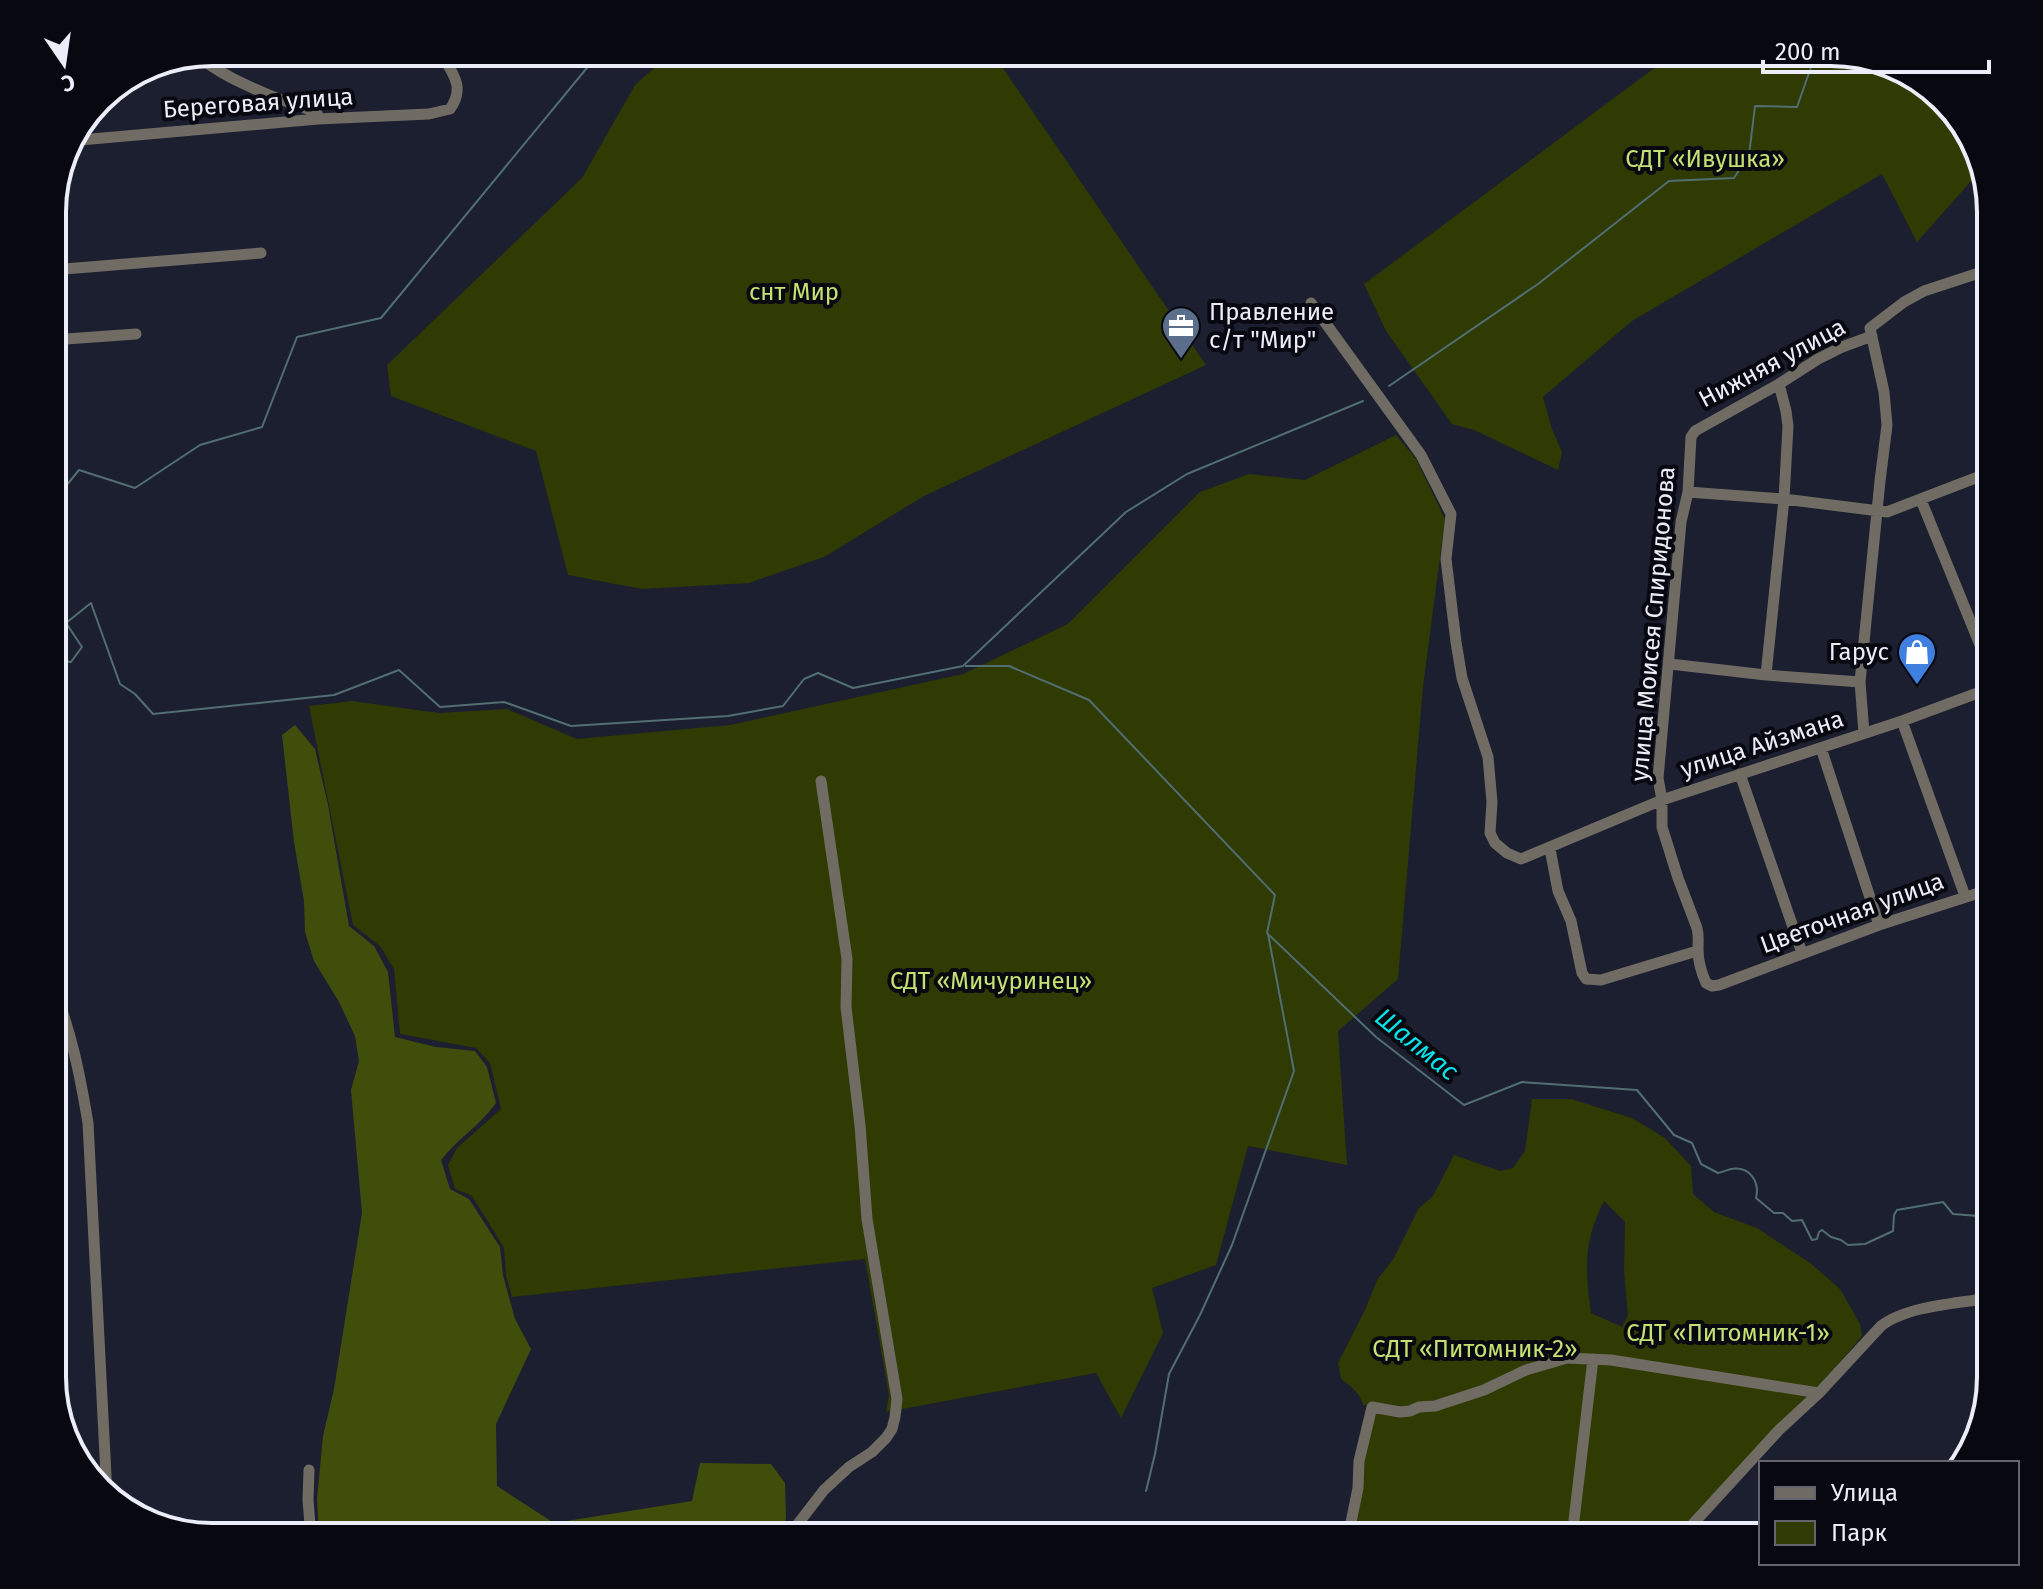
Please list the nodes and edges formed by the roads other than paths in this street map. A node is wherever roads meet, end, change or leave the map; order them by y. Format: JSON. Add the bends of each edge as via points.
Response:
{"nodes":[{"id":1,"x":211,"y":66,"type":"edge"},
{"id":2,"x":448,"y":66,"type":"edge"},
{"id":3,"x":318,"y":119,"type":"junction"},
{"id":4,"x":86,"y":140,"type":"edge"},
{"id":5,"x":261,"y":253,"type":"dead end"},
{"id":6,"x":66,"y":269,"type":"edge"},
{"id":7,"x":1977,"y":274,"type":"edge"},
{"id":8,"x":1311,"y":303,"type":"dead end"},
{"id":9,"x":1871,"y":332,"type":"junction"},
{"id":10,"x":136,"y":334,"type":"dead end"},
{"id":11,"x":66,"y":339,"type":"edge"},
{"id":12,"x":1779,"y":384,"type":"junction"},
{"id":13,"x":1695,"y":431,"type":"joint"},
{"id":14,"x":1977,"y":478,"type":"edge"},
{"id":15,"x":1688,"y":492,"type":"junction"},
{"id":16,"x":1784,"y":499,"type":"junction"},
{"id":17,"x":1921,"y":500,"type":"junction"},
{"id":18,"x":1878,"y":511,"type":"junction"},
{"id":19,"x":1977,"y":638,"type":"edge"},
{"id":20,"x":1670,"y":664,"type":"junction"},
{"id":21,"x":1766,"y":675,"type":"junction"},
{"id":22,"x":1860,"y":682,"type":"junction"},
{"id":23,"x":1977,"y":693,"type":"edge"},
{"id":24,"x":1902,"y":721,"type":"junction"},
{"id":25,"x":1864,"y":733,"type":"junction"},
{"id":26,"x":1821,"y":748,"type":"junction"},
{"id":27,"x":1740,"y":774,"type":"junction"},
{"id":28,"x":821,"y":781,"type":"dead end"},
{"id":29,"x":1662,"y":800,"type":"junction"},
{"id":30,"x":1550,"y":849,"type":"junction"},
{"id":31,"x":1977,"y":893,"type":"edge"},
{"id":32,"x":1965,"y":896,"type":"junction"},
{"id":33,"x":1879,"y":925,"type":"junction"},
{"id":34,"x":1697,"y":951,"type":"junction"},
{"id":35,"x":1802,"y":953,"type":"junction"},
{"id":36,"x":1729,"y":981,"type":"joint"},
{"id":37,"x":66,"y":1023,"type":"edge"},
{"id":38,"x":1977,"y":1300,"type":"edge"},
{"id":39,"x":1593,"y":1359,"type":"junction"},
{"id":40,"x":1819,"y":1393,"type":"junction"},
{"id":41,"x":309,"y":1470,"type":"dead end"},
{"id":42,"x":106,"y":1477,"type":"edge"},
{"id":43,"x":310,"y":1523,"type":"edge"},
{"id":44,"x":799,"y":1523,"type":"edge"},
{"id":45,"x":1351,"y":1523,"type":"edge"},
{"id":46,"x":1574,"y":1523,"type":"edge"},
{"id":47,"x":1694,"y":1523,"type":"edge"}],
"edges":[{"from":1,"to":3,"type":"street","via":[[270,96],[302,105]]},
{"from":2,"to":3,"type":"street","name":"Береговая улица","via":[[458,88],[450,109]]},
{"from":3,"to":4,"type":"street","name":"Береговая улица"},
{"from":5,"to":6,"type":"street"},
{"from":7,"to":9,"type":"street","name":"Нижняя улица","via":[[1904,302]]},
{"from":8,"to":30,"type":"street","name":"улица Айзмана","via":[[1421,455],[1451,514],[1446,559],[1452,612],[1462,678],[1488,757],[1490,833],[1495,843],[1521,859]]},
{"from":9,"to":12,"type":"street","name":"Нижняя улица"},
{"from":9,"to":18,"type":"street","via":[[1887,413]]},
{"from":10,"to":11,"type":"street"},
{"from":12,"to":13,"type":"street","name":"Нижняя улица"},
{"from":12,"to":16,"type":"street","via":[[1788,426]]},
{"from":13,"to":15,"type":"street","name":"улица Моисея Спиридонова"},
{"from":14,"to":17,"type":"street"},
{"from":15,"to":16,"type":"street"},
{"from":15,"to":20,"type":"street","name":"улица Моисея Спиридонова"},
{"from":16,"to":18,"type":"street"},
{"from":16,"to":21,"type":"street"},
{"from":17,"to":18,"type":"street"},
{"from":17,"to":19,"type":"street"},
{"from":18,"to":22,"type":"street"},
{"from":20,"to":21,"type":"street"},
{"from":20,"to":29,"type":"street","name":"улица Моисея Спиридонова","via":[[1658,778]]},
{"from":21,"to":22,"type":"street"},
{"from":22,"to":25,"type":"street"},
{"from":23,"to":24,"type":"street","name":"улица Айзмана"},
{"from":24,"to":25,"type":"street","name":"улица Айзмана"},
{"from":24,"to":32,"type":"street"},
{"from":25,"to":26,"type":"street","name":"улица Айзмана"},
{"from":26,"to":27,"type":"street","name":"улица Айзмана"},
{"from":26,"to":33,"type":"street"},
{"from":27,"to":29,"type":"street","name":"улица Айзмана"},
{"from":27,"to":35,"type":"street"},
{"from":28,"to":44,"type":"street","via":[[847,959],[846,1007],[867,1219],[897,1399],[886,1438],[824,1490]]},
{"from":29,"to":30,"type":"street","name":"улица Айзмана"},
{"from":29,"to":34,"type":"street","name":"улица Моисея Спиридонова","via":[[1662,827],[1697,928]]},
{"from":30,"to":34,"type":"street","via":[[1586,979],[1601,980]]},
{"from":31,"to":32,"type":"street","name":"Цветочная улица"},
{"from":32,"to":33,"type":"street","name":"Цветочная улица"},
{"from":33,"to":35,"type":"street","name":"Цветочная улица"},
{"from":34,"to":36,"type":"street","name":"улица Моисея Спиридонова","via":[[1706,983]]},
{"from":35,"to":36,"type":"street","name":"Цветочная улица"},
{"from":37,"to":42,"type":"street","via":[[88,1123]]},
{"from":38,"to":40,"type":"street","via":[[1890,1319]]},
{"from":39,"to":40,"type":"street"},
{"from":39,"to":45,"type":"street","via":[[1550,1362],[1435,1406],[1410,1411],[1372,1407]]},
{"from":39,"to":46,"type":"street"},
{"from":40,"to":47,"type":"street"},
{"from":41,"to":43,"type":"street"}]}
